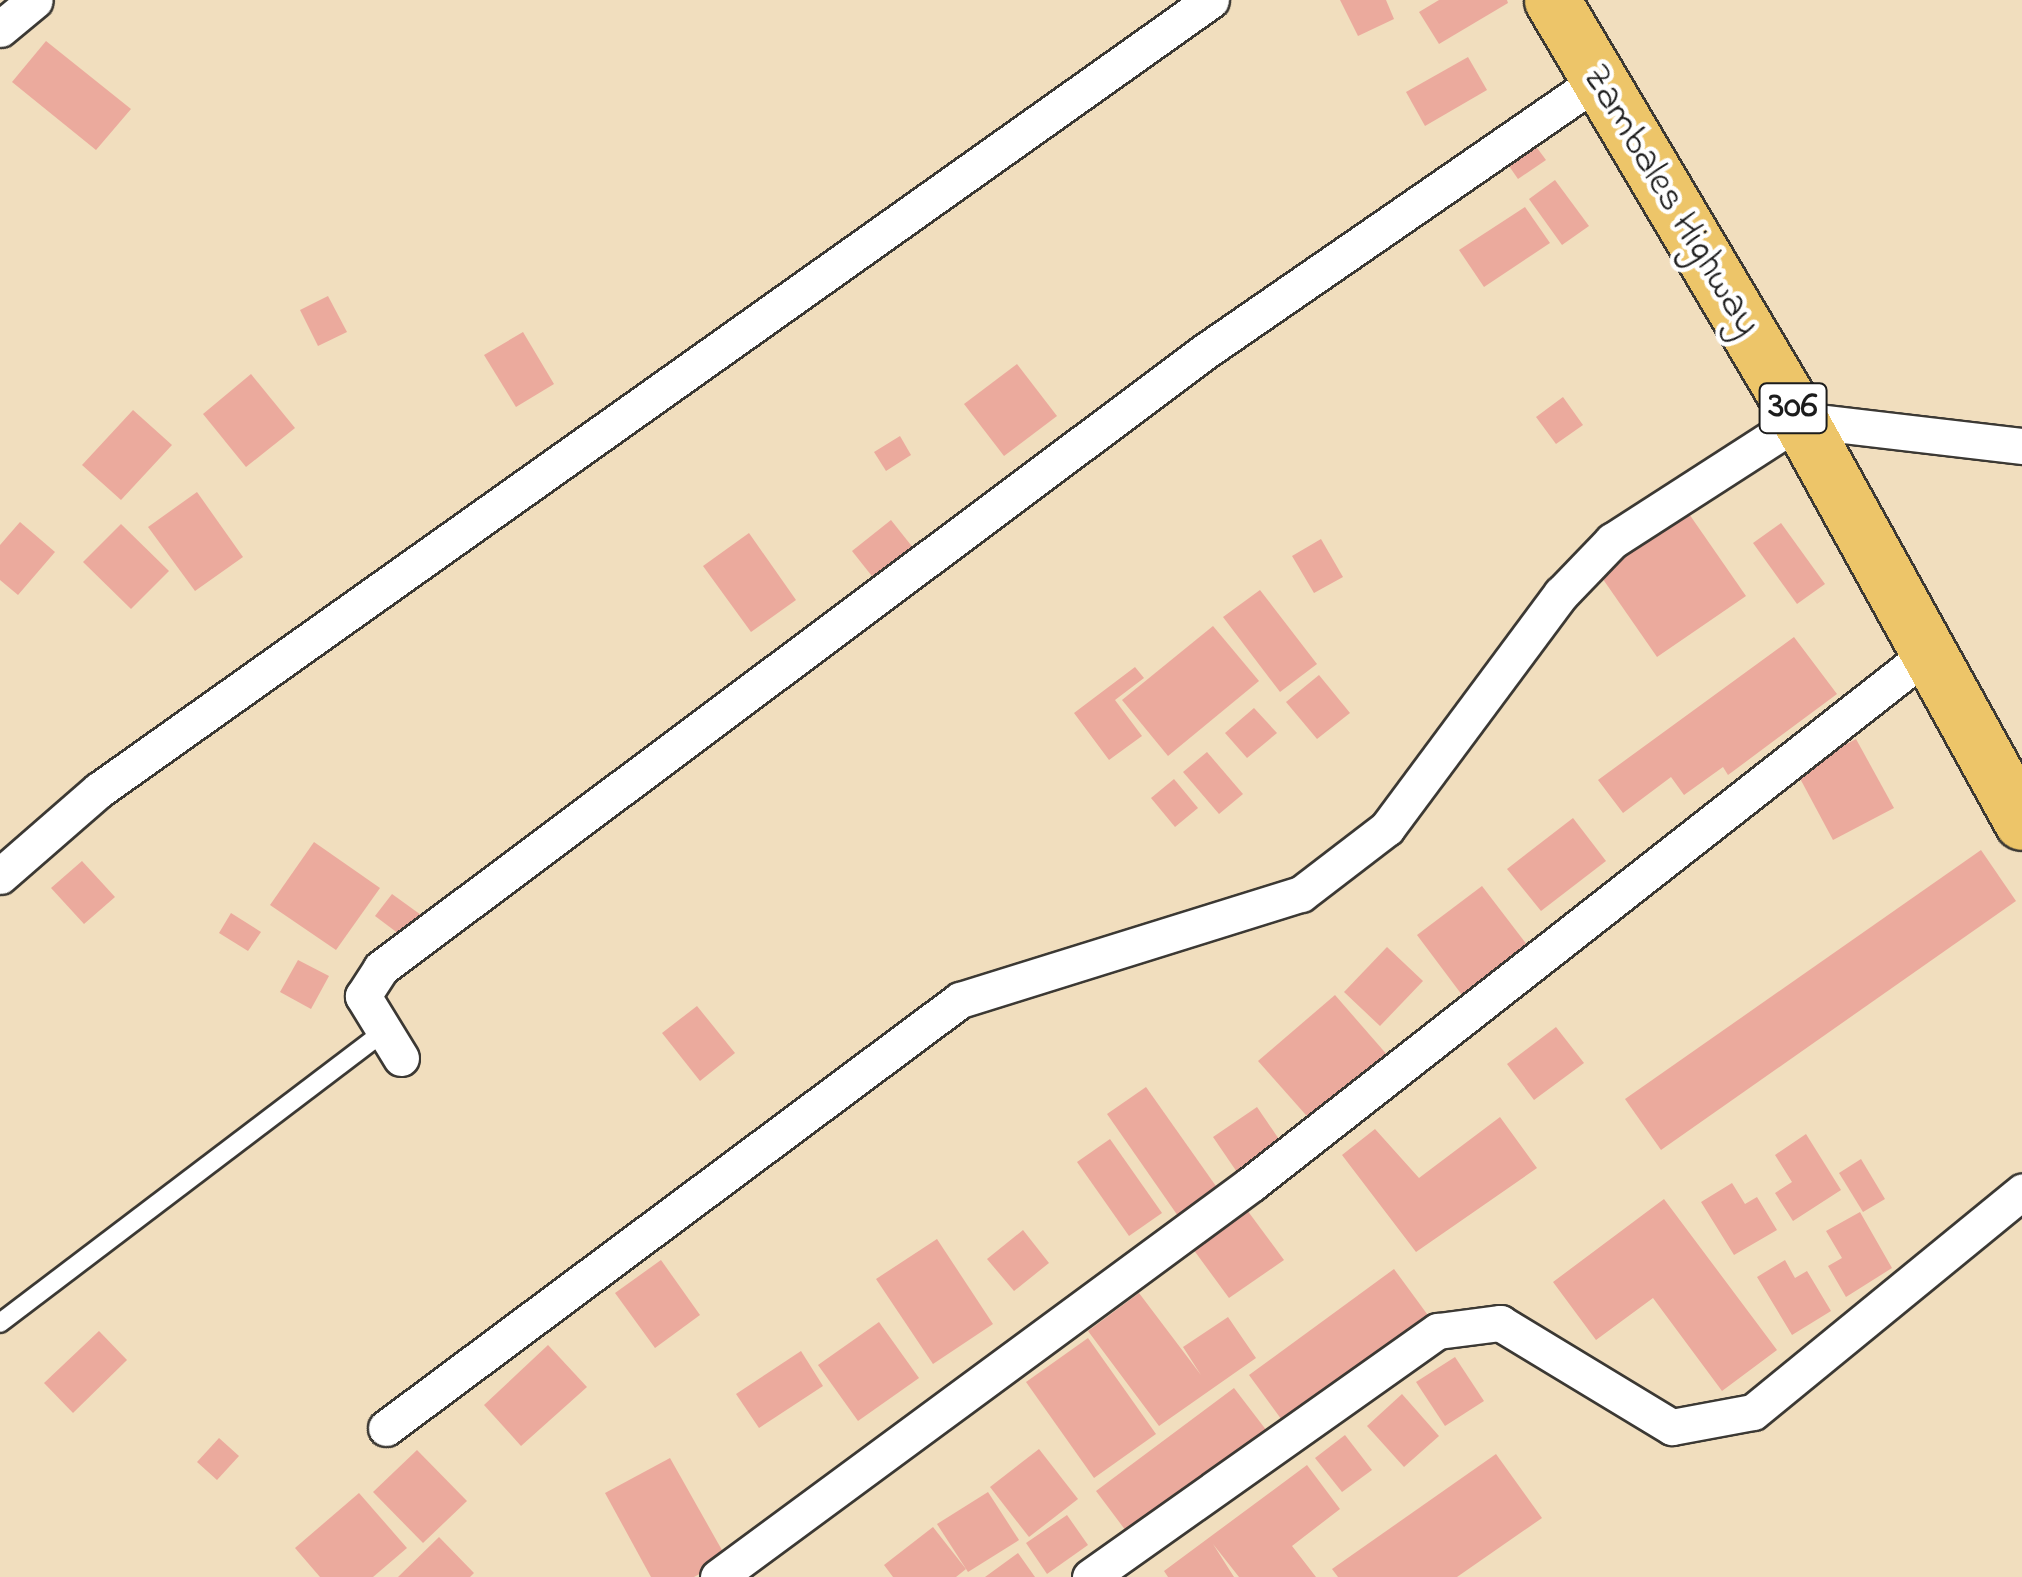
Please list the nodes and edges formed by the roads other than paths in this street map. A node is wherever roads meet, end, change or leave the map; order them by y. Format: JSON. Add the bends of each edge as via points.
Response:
{"nodes":[{"id":1,"x":35,"y":0,"type":"edge"},
{"id":2,"x":1211,"y":0,"type":"edge"},
{"id":3,"x":1552,"y":0,"type":"edge"},
{"id":4,"x":0,"y":29,"type":"edge"},
{"id":5,"x":1598,"y":80,"type":"junction"},
{"id":6,"x":1800,"y":420,"type":"junction"},
{"id":7,"x":2022,"y":446,"type":"edge"},
{"id":8,"x":1927,"y":654,"type":"junction"},
{"id":9,"x":2022,"y":822,"type":"edge"},
{"id":10,"x":0,"y":876,"type":"edge"},
{"id":11,"x":392,"y":1045,"type":"joint"},
{"id":12,"x":2022,"y":1192,"type":"edge"},
{"id":13,"x":0,"y":1323,"type":"edge"},
{"id":14,"x":386,"y":1428,"type":"dead end"},
{"id":15,"x":718,"y":1577,"type":"edge"},
{"id":16,"x":1090,"y":1577,"type":"edge"}],
"edges":[{"from":1,"to":4,"type":"street"},
{"from":2,"to":10,"type":"street","via":[[99,790]]},
{"from":3,"to":5,"type":"main road","name":"Zambales Highway","number":"306"},
{"from":5,"to":6,"type":"main road","name":"Zambales Highway","number":"306"},
{"from":5,"to":11,"type":"street","via":[[1204,352],[381,968],[363,996]]},
{"from":6,"to":7,"type":"street"},
{"from":6,"to":8,"type":"main road","name":"Zambales Highway","number":"306"},
{"from":6,"to":14,"type":"street","via":[[1612,542],[1562,594],[1387,828],[1301,894],[960,1000]]},
{"from":8,"to":9,"type":"main road","name":"Zambales Highway","number":"306"},
{"from":8,"to":15,"type":"street","via":[[1251,1184]]},
{"from":11,"to":13,"type":"lane"},
{"from":12,"to":16,"type":"street","via":[[1752,1412],[1672,1427],[1500,1323],[1438,1331]]}]}
